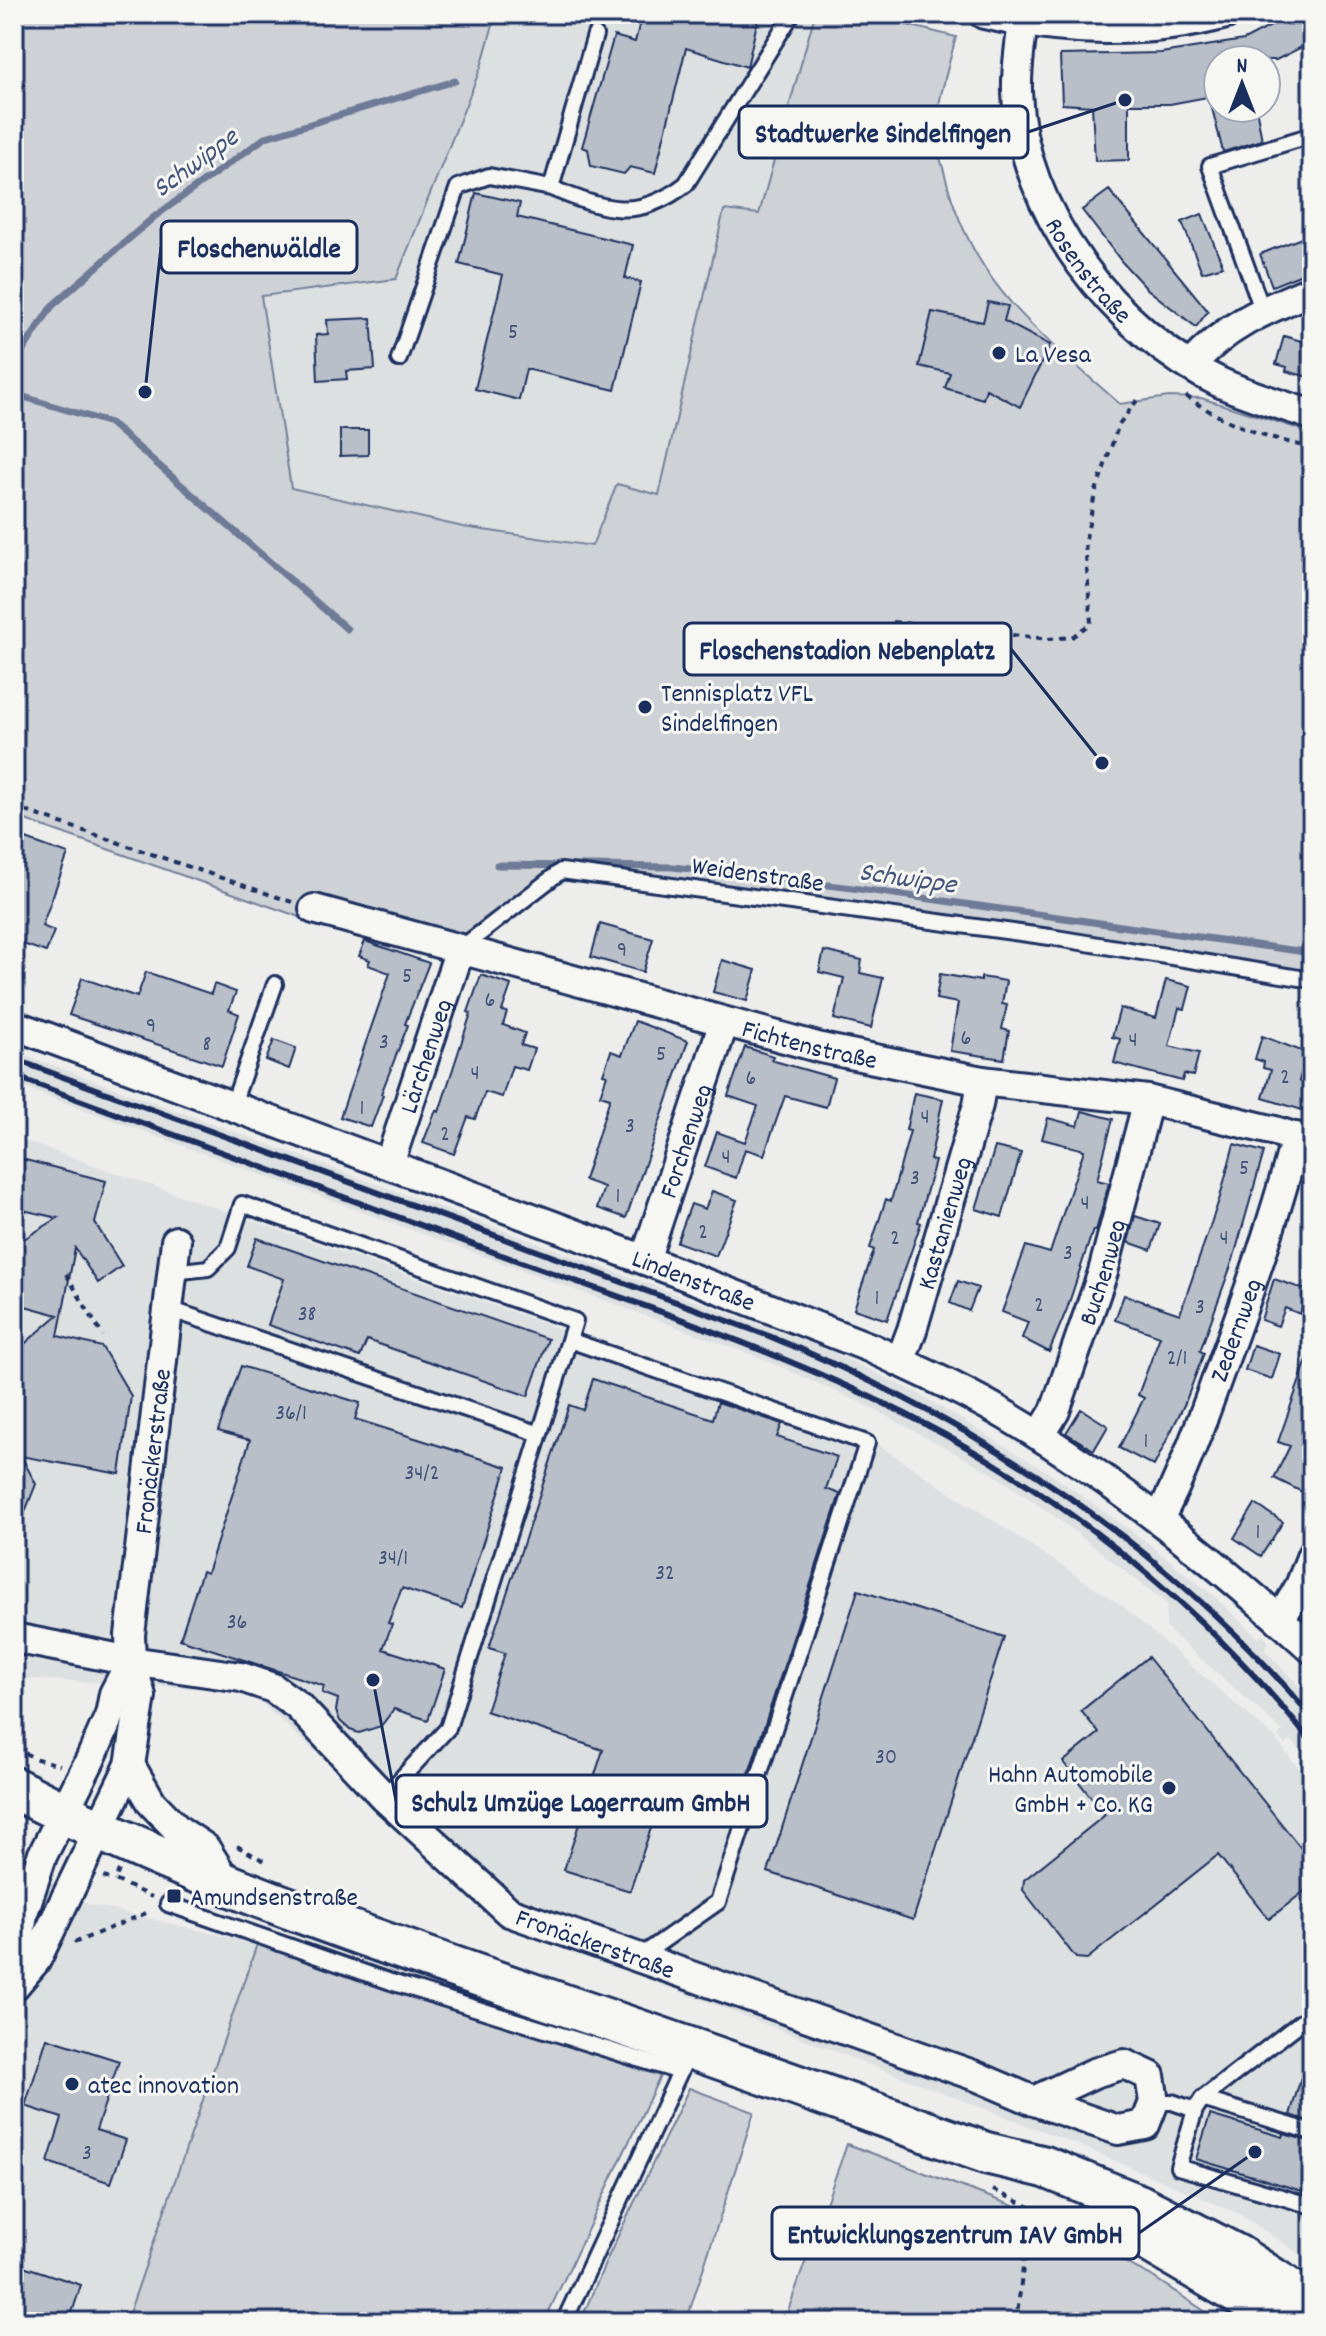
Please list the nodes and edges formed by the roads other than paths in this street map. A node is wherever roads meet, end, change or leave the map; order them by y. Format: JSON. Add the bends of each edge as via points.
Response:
{"nodes":[{"id":1,"x":792,"y":14,"type":"edge"},
{"id":2,"x":984,"y":14,"type":"edge"},
{"id":3,"x":1226,"y":14,"type":"edge"},
{"id":4,"x":1024,"y":18,"type":"edge"},
{"id":5,"x":595,"y":35,"type":"dead end"},
{"id":6,"x":1312,"y":135,"type":"edge"},
{"id":7,"x":551,"y":188,"type":"junction"},
{"id":8,"x":1312,"y":290,"type":"edge"},
{"id":9,"x":1262,"y":309,"type":"junction"},
{"id":10,"x":399,"y":359,"type":"dead end"},
{"id":11,"x":1190,"y":366,"type":"junction"},
{"id":12,"x":1312,"y":415,"type":"edge"},
{"id":13,"x":314,"y":909,"type":"road end"},
{"id":14,"x":460,"y":949,"type":"junction"},
{"id":15,"x":1312,"y":980,"type":"edge"},
{"id":16,"x":275,"y":984,"type":"dead end"},
{"id":17,"x":724,"y":1022,"type":"junction"},
{"id":18,"x":14,"y":1025,"type":"edge"},
{"id":19,"x":982,"y":1081,"type":"junction"},
{"id":20,"x":1148,"y":1100,"type":"junction"},
{"id":21,"x":232,"y":1107,"type":"junction"},
{"id":22,"x":1304,"y":1140,"type":"edge"},
{"id":23,"x":389,"y":1164,"type":"junction"},
{"id":24,"x":176,"y":1241,"type":"dead end"},
{"id":25,"x":645,"y":1260,"type":"junction"},
{"id":26,"x":173,"y":1272,"type":"junction"},
{"id":27,"x":169,"y":1309,"type":"junction"},
{"id":28,"x":569,"y":1340,"type":"junction"},
{"id":29,"x":900,"y":1362,"type":"junction"},
{"id":30,"x":540,"y":1434,"type":"junction"},
{"id":31,"x":1040,"y":1436,"type":"junction"},
{"id":32,"x":1159,"y":1519,"type":"junction"},
{"id":33,"x":1312,"y":1555,"type":"edge"},
{"id":34,"x":1280,"y":1620,"type":"junction"},
{"id":35,"x":14,"y":1638,"type":"edge"},
{"id":36,"x":1312,"y":1649,"type":"edge"},
{"id":37,"x":131,"y":1661,"type":"junction"},
{"id":38,"x":130,"y":1765,"type":"junction"},
{"id":39,"x":14,"y":1788,"type":"edge"},
{"id":40,"x":384,"y":1797,"type":"junction"},
{"id":41,"x":63,"y":1813,"type":"junction"},
{"id":42,"x":100,"y":1831,"type":"junction"},
{"id":43,"x":14,"y":1870,"type":"edge"},
{"id":44,"x":229,"y":1886,"type":"junction"},
{"id":45,"x":168,"y":1904,"type":"road end"},
{"id":46,"x":23,"y":1913,"type":"junction"},
{"id":47,"x":638,"y":1958,"type":"junction"},
{"id":48,"x":25,"y":1969,"type":"edge"},
{"id":49,"x":14,"y":1986,"type":"edge"},
{"id":50,"x":1312,"y":2022,"type":"edge"},
{"id":51,"x":685,"y":2060,"type":"junction"},
{"id":52,"x":1034,"y":2101,"type":"junction"},
{"id":53,"x":1154,"y":2102,"type":"junction"},
{"id":54,"x":1198,"y":2104,"type":"junction"},
{"id":55,"x":1312,"y":2132,"type":"edge"},
{"id":56,"x":987,"y":2170,"type":"junction"},
{"id":57,"x":1312,"y":2206,"type":"edge"},
{"id":58,"x":1312,"y":2304,"type":"edge"},
{"id":59,"x":564,"y":2322,"type":"edge"},
{"id":60,"x":1286,"y":2322,"type":"edge"}],
"edges":[{"from":1,"to":7,"type":"lane","via":[[686,184],[665,200],[635,210],[585,202]]},
{"from":2,"to":4,"type":"street"},
{"from":3,"to":4,"type":"street","via":[[1145,28],[1048,26]]},
{"from":4,"to":11,"type":"street","name":"Rosenstraße","via":[[1017,94],[1023,136],[1060,231],[1100,290]]},
{"from":5,"to":7,"type":"lane"},
{"from":6,"to":9,"type":"lane","via":[[1210,166]]},
{"from":7,"to":10,"type":"lane","via":[[489,176],[458,187]]},
{"from":8,"to":9,"type":"street"},
{"from":9,"to":11,"type":"street"},
{"from":11,"to":12,"type":"street","name":"Rosenstraße","via":[[1221,383]]},
{"from":13,"to":14,"type":"street","name":"Fichtenstraße"},
{"from":14,"to":15,"type":"lane","name":"Weidenstraße","via":[[561,871],[1050,937]]},
{"from":14,"to":17,"type":"street","name":"Fichtenstraße"},
{"from":14,"to":23,"type":"street","name":"Lärchenweg"},
{"from":16,"to":21,"type":"lane"},
{"from":17,"to":19,"type":"street","name":"Fichtenstraße"},
{"from":17,"to":25,"type":"street","name":"Forchenweg"},
{"from":18,"to":21,"type":"street","name":"Lindenstraße"},
{"from":19,"to":20,"type":"street","name":"Fichtenstraße"},
{"from":19,"to":29,"type":"street","name":"Kastanienweg"},
{"from":20,"to":22,"type":"street","name":"Fichtenstraße"},
{"from":20,"to":31,"type":"street","name":"Buchenweg","via":[[1103,1272],[1055,1411]]},
{"from":21,"to":23,"type":"street","name":"Lindenstraße"},
{"from":22,"to":32,"type":"street","name":"Zedernweg","via":[[1207,1406]]},
{"from":23,"to":25,"type":"street","name":"Lindenstraße"},
{"from":24,"to":26,"type":"street","name":"Fronäckerstraße"},
{"from":25,"to":29,"type":"street","name":"Lindenstraße"},
{"from":26,"to":27,"type":"street","name":"Fronäckerstraße"},
{"from":26,"to":28,"type":"lane","via":[[208,1268],[228,1248],[242,1204],[575,1321]]},
{"from":27,"to":30,"type":"lane"},
{"from":27,"to":37,"type":"street","name":"Fronäckerstraße"},
{"from":28,"to":30,"type":"lane"},
{"from":28,"to":47,"type":"lane","via":[[867,1443],[760,1758],[718,1902]]},
{"from":29,"to":31,"type":"street","name":"Lindenstraße"},
{"from":30,"to":40,"type":"lane","via":[[448,1728]]},
{"from":31,"to":32,"type":"street","name":"Lindenstraße"},
{"from":32,"to":34,"type":"street","name":"Lindenstraße"},
{"from":33,"to":34,"type":"street"},
{"from":34,"to":36,"type":"street","name":"Lindenstraße"},
{"from":35,"to":37,"type":"street","name":"Fronäckerstraße"},
{"from":37,"to":38,"type":"street","name":"Fronäckerstraße","via":[[141,1696]]},
{"from":37,"to":40,"type":"street","name":"Fronäckerstraße","via":[[241,1677],[273,1688],[298,1706]]},
{"from":37,"to":41,"type":"street","name":"Fronäckerstraße"},
{"from":38,"to":42,"type":"street","name":"Fronäckerstraße"},
{"from":38,"to":44,"type":"street","via":[[152,1803],[205,1848]]},
{"from":39,"to":41,"type":"main road"},
{"from":40,"to":47,"type":"street","name":"Fronäckerstraße","via":[[509,1912]]},
{"from":41,"to":42,"type":"main road"},
{"from":41,"to":46,"type":"street"},
{"from":42,"to":44,"type":"main road"},
{"from":42,"to":48,"type":"street"},
{"from":43,"to":46,"type":"street"},
{"from":44,"to":51,"type":"main road"},
{"from":45,"to":51,"type":"lane","via":[[391,1982]]},
{"from":46,"to":48,"type":"street"},
{"from":47,"to":52,"type":"street","name":"Fronäckerstraße"},
{"from":48,"to":49,"type":"street"},
{"from":50,"to":54,"type":"lane","via":[[1301,2022]]},
{"from":51,"to":56,"type":"main road"},
{"from":51,"to":59,"type":"lane"},
{"from":52,"to":53,"type":"street","name":"Fronäckerstraße","via":[[1118,2130],[1145,2125]]},
{"from":52,"to":53,"type":"street","via":[[1124,2064],[1150,2076]]},
{"from":53,"to":54,"type":"lane"},
{"from":54,"to":55,"type":"lane"},
{"from":54,"to":57,"type":"lane","via":[[1178,2167]]},
{"from":56,"to":58,"type":"main road","via":[[1045,2167],[1139,2205],[1238,2256]]},
{"from":56,"to":60,"type":"main road","via":[[1036,2184],[1136,2233]]}]}
